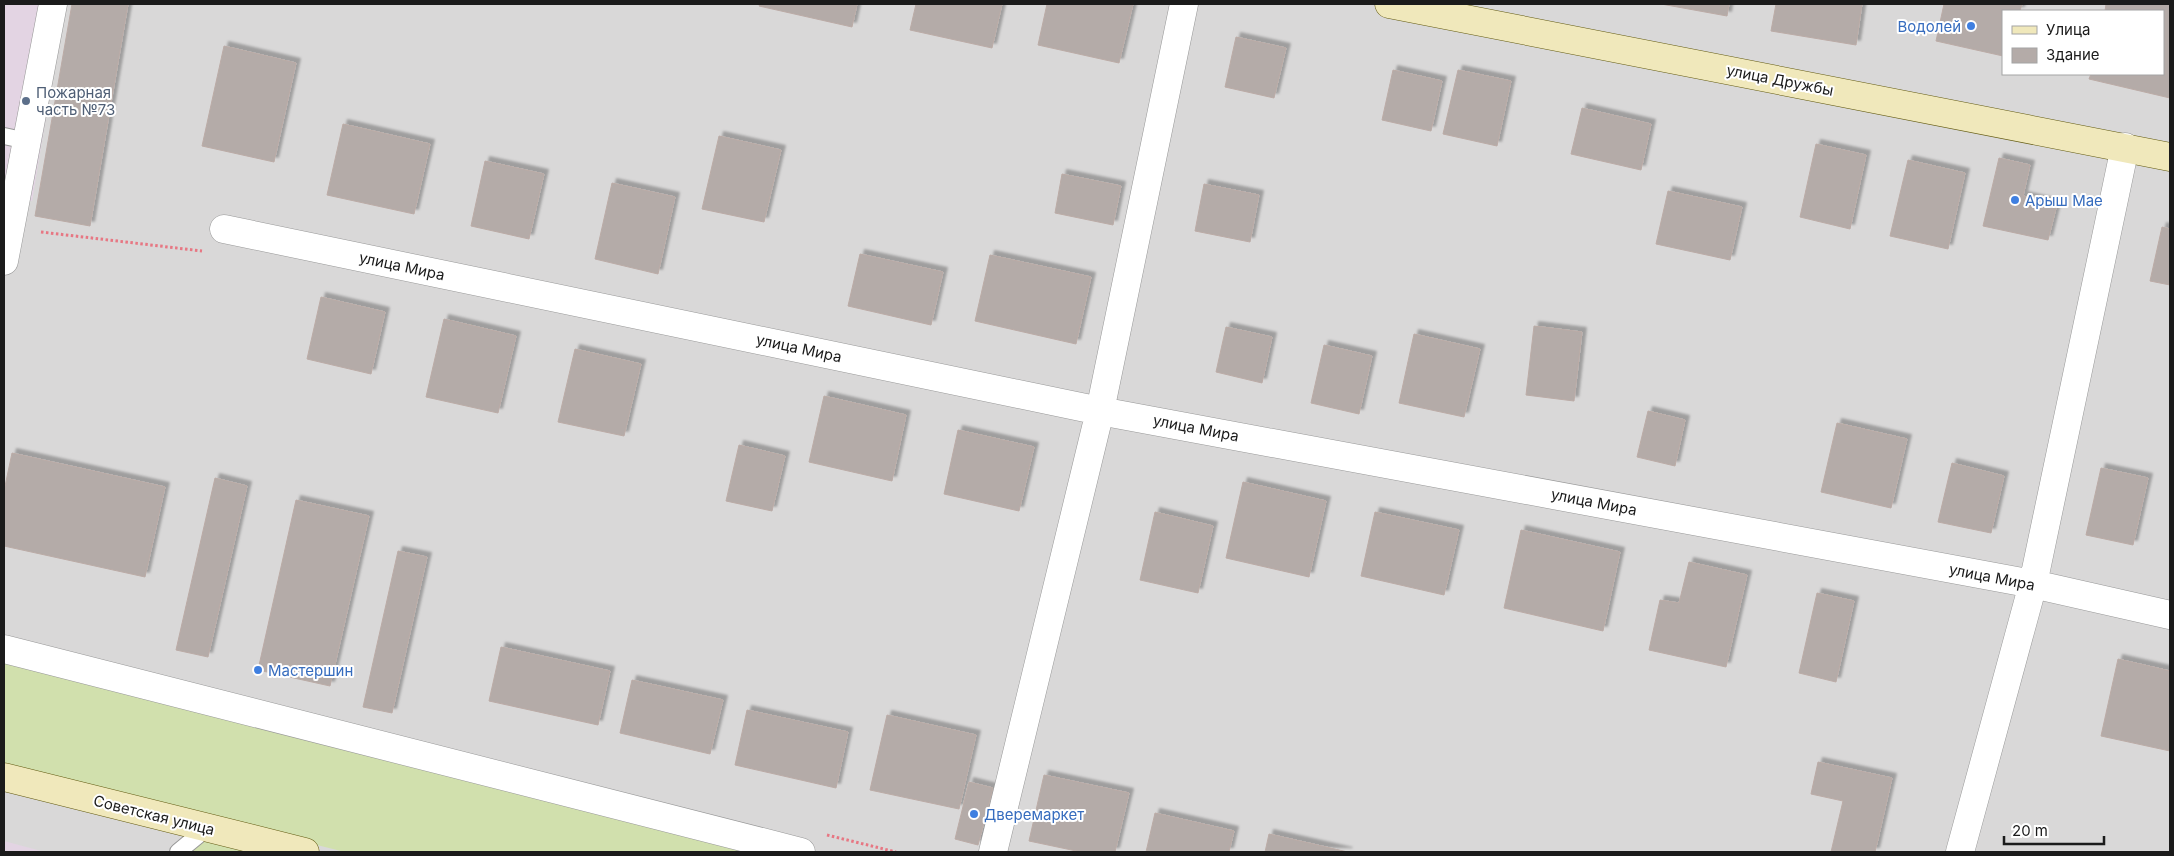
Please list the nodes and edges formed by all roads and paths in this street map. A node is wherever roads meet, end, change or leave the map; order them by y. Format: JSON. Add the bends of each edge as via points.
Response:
{"nodes":[{"id":1,"x":53,"y":4,"type":"edge"},
{"id":2,"x":1184,"y":4,"type":"edge"},
{"id":3,"x":1389,"y":4,"type":"edge"},
{"id":4,"x":15,"y":139,"type":"edge"},
{"id":5,"x":2125,"y":148,"type":"junction"},
{"id":6,"x":2170,"y":157,"type":"edge"},
{"id":7,"x":10,"y":228,"type":"junction"},
{"id":8,"x":224,"y":228,"type":"joint"},
{"id":9,"x":4,"y":261,"type":"edge"},
{"id":10,"x":1100,"y":411,"type":"junction"},
{"id":11,"x":2033,"y":584,"type":"junction"},
{"id":12,"x":2170,"y":615,"type":"edge"},
{"id":13,"x":4,"y":649,"type":"edge"},
{"id":14,"x":4,"y":777,"type":"edge"},
{"id":15,"x":207,"y":828,"type":"junction"},
{"id":16,"x":178,"y":852,"type":"edge"},
{"id":17,"x":305,"y":852,"type":"edge"},
{"id":18,"x":801,"y":852,"type":"edge"},
{"id":19,"x":993,"y":852,"type":"edge"},
{"id":20,"x":1960,"y":852,"type":"edge"}],
"edges":[{"from":1,"to":4,"type":"street"},
{"from":2,"to":10,"type":"street"},
{"from":3,"to":5,"type":"street","name":"улица Дружбы"},
{"from":4,"to":7,"type":"street"},
{"from":5,"to":6,"type":"street","name":"улица Дружбы"},
{"from":5,"to":11,"type":"street"},
{"from":7,"to":8,"type":"path","via":[[205,251]]},
{"from":7,"to":9,"type":"street"},
{"from":8,"to":10,"type":"street","name":"улица Мира"},
{"from":10,"to":11,"type":"street","name":"улица Мира"},
{"from":10,"to":19,"type":"street"},
{"from":11,"to":12,"type":"street","name":"улица Мира"},
{"from":11,"to":20,"type":"street"},
{"from":13,"to":18,"type":"street"},
{"from":14,"to":15,"type":"street","name":"Советская улица"},
{"from":15,"to":16,"type":"lane"},
{"from":15,"to":17,"type":"street","name":"Советская улица"}]}
